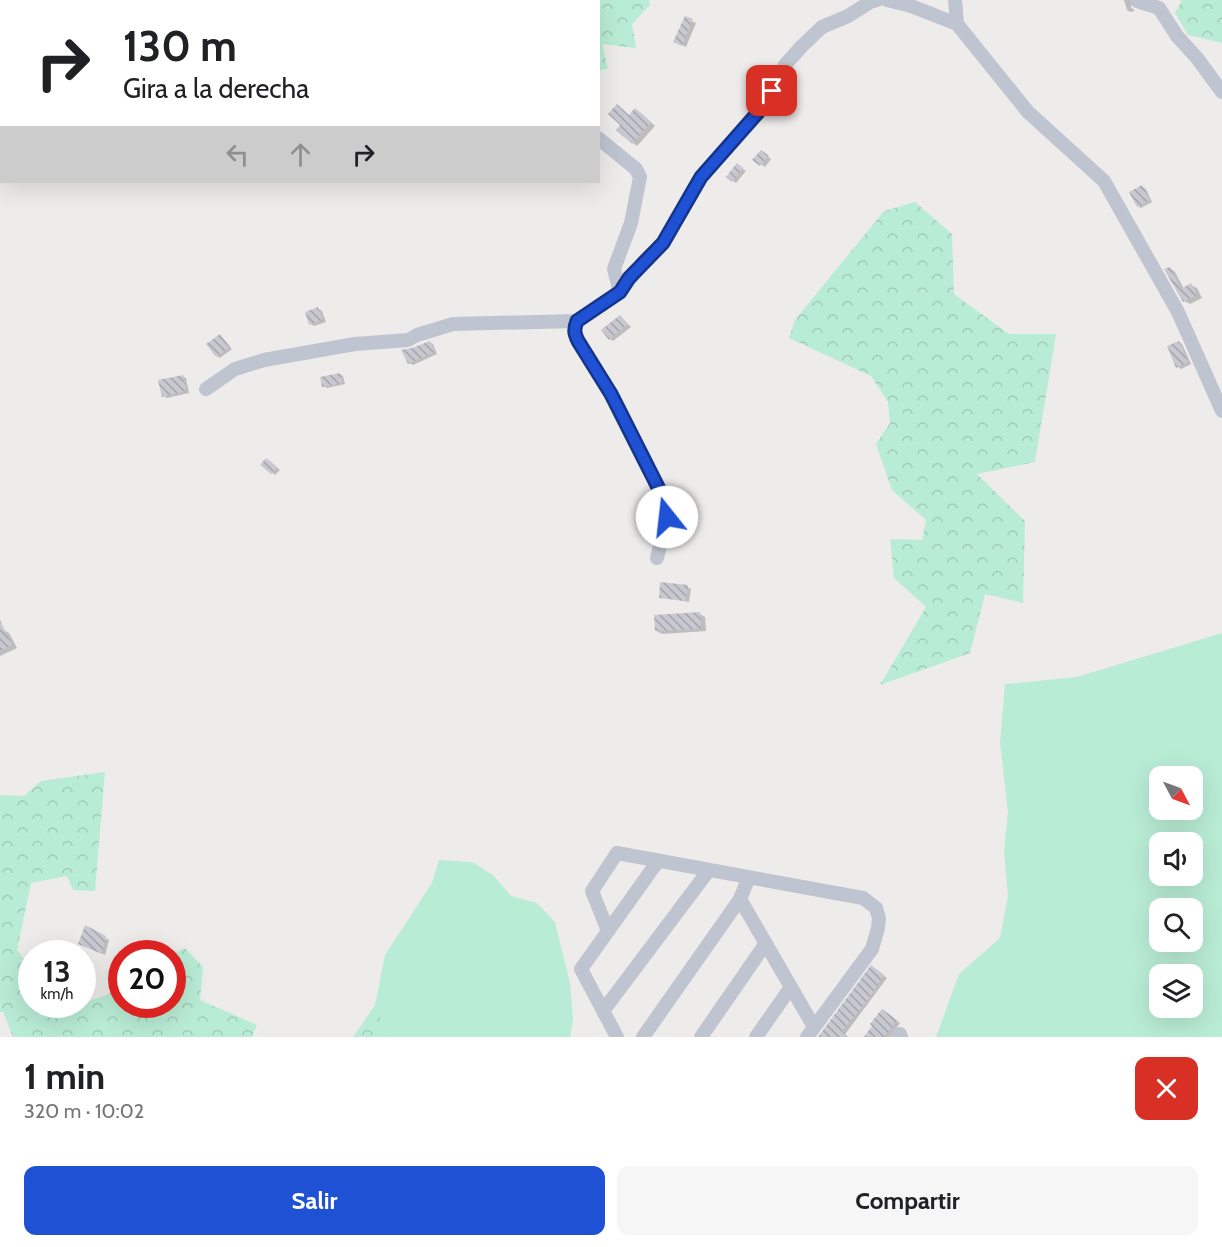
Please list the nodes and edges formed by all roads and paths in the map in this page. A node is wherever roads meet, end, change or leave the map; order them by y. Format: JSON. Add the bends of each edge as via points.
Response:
{"nodes":[{"id":1,"x":877,"y":0,"type":"edge"},
{"id":2,"x":887,"y":0,"type":"edge"},
{"id":3,"x":955,"y":0,"type":"edge"},
{"id":4,"x":1137,"y":1,"type":"edge"},
{"id":5,"x":957,"y":24,"type":"junction"},
{"id":6,"x":1222,"y":93,"type":"edge"},
{"id":7,"x":600,"y":140,"type":"edge"},
{"id":8,"x":620,"y":292,"type":"junction"},
{"id":9,"x":577,"y":321,"type":"junction"},
{"id":10,"x":206,"y":389,"type":"dead end"},
{"id":11,"x":1222,"y":411,"type":"edge"},
{"id":12,"x":657,"y":558,"type":"dead end"},
{"id":13,"x":658,"y":861,"type":"junction"},
{"id":14,"x":709,"y":870,"type":"junction"},
{"id":15,"x":749,"y":877,"type":"junction"},
{"id":16,"x":740,"y":899,"type":"junction"},
{"id":17,"x":608,"y":931,"type":"junction"},
{"id":18,"x":765,"y":943,"type":"junction"},
{"id":19,"x":791,"y":987,"type":"junction"},
{"id":20,"x":603,"y":1011,"type":"junction"},
{"id":21,"x":811,"y":1032,"type":"edge"},
{"id":22,"x":617,"y":1037,"type":"edge"},
{"id":23,"x":643,"y":1037,"type":"edge"},
{"id":24,"x":701,"y":1037,"type":"edge"},
{"id":25,"x":756,"y":1037,"type":"edge"}],
"edges":[{"from":1,"to":8,"type":"street","via":[[822,27],[802,45],[785,65],[761,109],[701,177],[663,243]]},
{"from":2,"to":5,"type":"street"},
{"from":3,"to":5,"type":"street"},
{"from":4,"to":6,"type":"street","via":[[1159,9]]},
{"from":5,"to":11,"type":"street","via":[[1028,112],[1104,182],[1178,312]]},
{"from":7,"to":8,"type":"street","via":[[636,169],[640,177],[631,223],[614,269]]},
{"from":8,"to":9,"type":"street"},
{"from":9,"to":10,"type":"street","via":[[453,324],[408,340],[355,344],[264,360],[235,369]]},
{"from":9,"to":12,"type":"street","via":[[574,333],[611,394],[663,497],[667,517]]},
{"from":13,"to":14,"type":"street"},
{"from":13,"to":17,"type":"street"},
{"from":13,"to":17,"type":"street","via":[[617,853],[592,891]]},
{"from":14,"to":15,"type":"street"},
{"from":14,"to":20,"type":"street"},
{"from":15,"to":16,"type":"street"},
{"from":15,"to":21,"type":"street","via":[[863,898],[876,908],[879,918],[872,949]]},
{"from":16,"to":18,"type":"street"},
{"from":16,"to":23,"type":"street"},
{"from":17,"to":20,"type":"street","via":[[581,969]]},
{"from":18,"to":19,"type":"street"},
{"from":18,"to":24,"type":"street"},
{"from":19,"to":21,"type":"street"},
{"from":19,"to":25,"type":"street"},
{"from":20,"to":22,"type":"street"}]}
